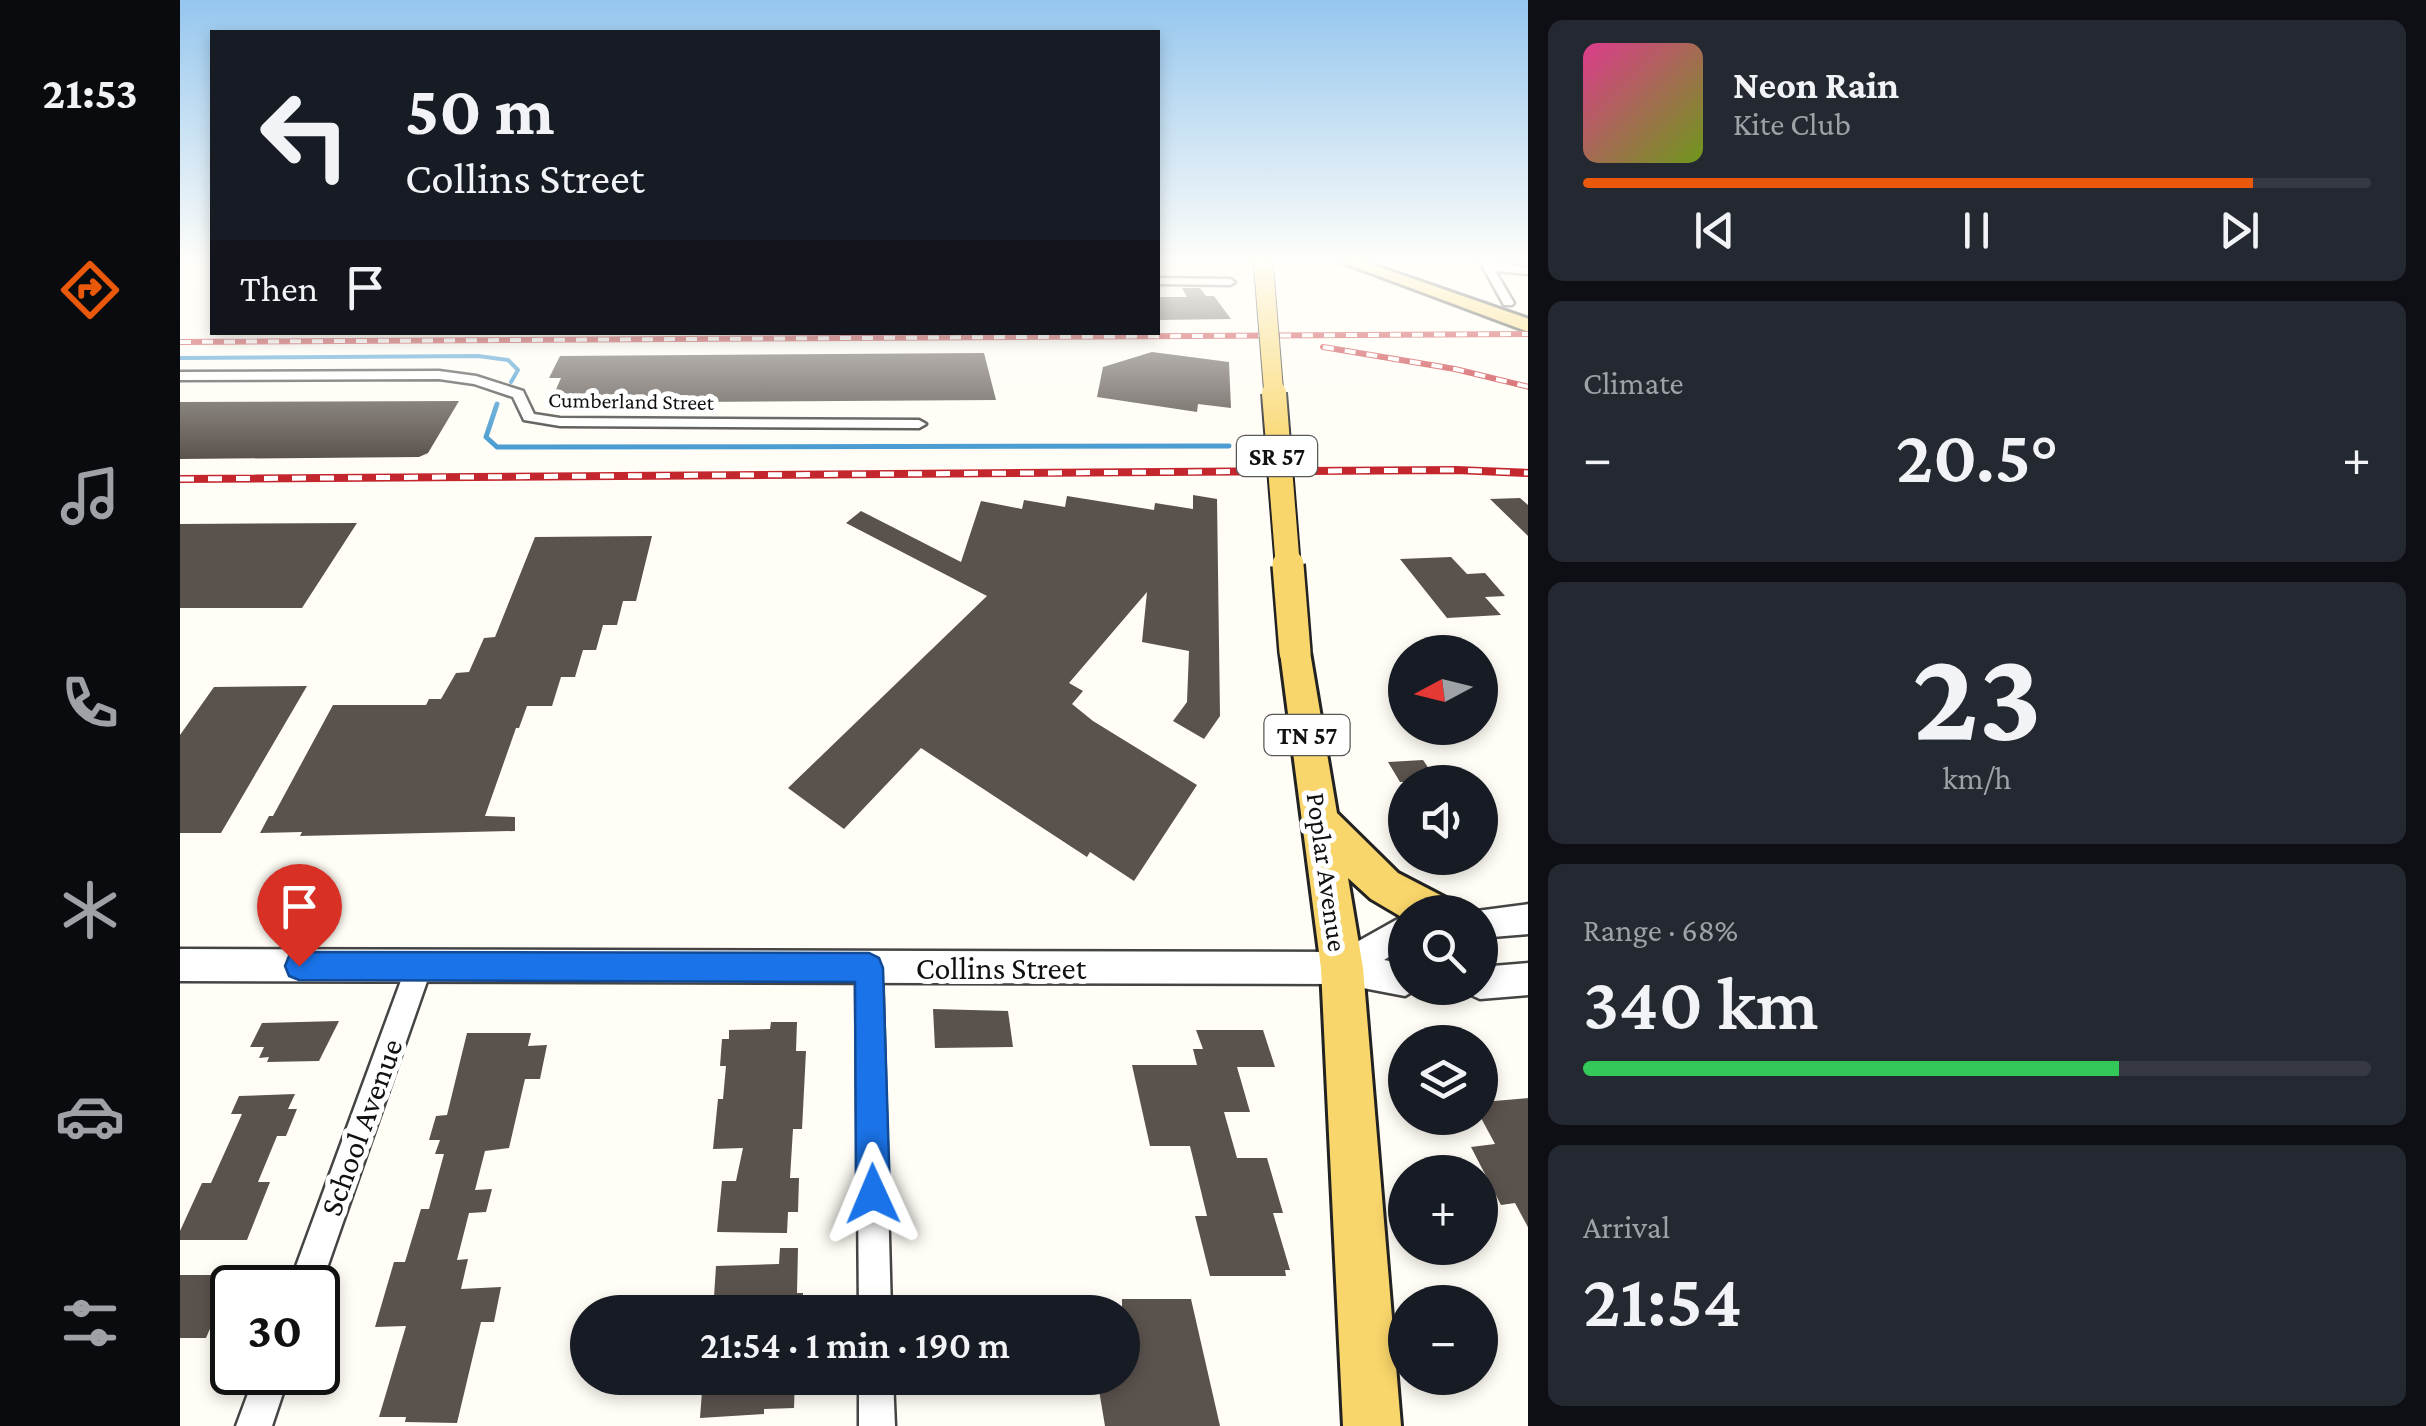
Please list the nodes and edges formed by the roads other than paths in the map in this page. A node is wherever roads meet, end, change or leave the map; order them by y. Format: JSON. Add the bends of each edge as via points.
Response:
{"nodes":[{"id":1,"x":1268,"y":327,"type":"edge"},
{"id":2,"x":180,"y":376,"type":"edge"},
{"id":3,"x":919,"y":424,"type":"dead end"},
{"id":4,"x":1295,"y":652,"type":"joint"},
{"id":5,"x":1320,"y":818,"type":"junction"},
{"id":6,"x":1396,"y":895,"type":"edge"},
{"id":7,"x":1528,"y":919,"type":"edge"},
{"id":8,"x":1498,"y":922,"type":"edge"},
{"id":9,"x":1388,"y":940,"type":"edge"},
{"id":10,"x":180,"y":966,"type":"edge"},
{"id":11,"x":419,"y":966,"type":"junction"},
{"id":12,"x":869,"y":968,"type":"junction"},
{"id":13,"x":1342,"y":968,"type":"junction"},
{"id":14,"x":1388,"y":977,"type":"edge"},
{"id":15,"x":1528,"y":980,"type":"edge"},
{"id":16,"x":1498,"y":982,"type":"edge"},
{"id":17,"x":312,"y":1265,"type":"edge"},
{"id":18,"x":875,"y":1295,"type":"edge"},
{"id":19,"x":265,"y":1395,"type":"edge"},
{"id":20,"x":876,"y":1395,"type":"edge"},
{"id":21,"x":254,"y":1426,"type":"edge"},
{"id":22,"x":877,"y":1426,"type":"edge"},
{"id":23,"x":1372,"y":1426,"type":"edge"}],
"edges":[{"from":1,"to":4,"type":"main road","name":"Poplar Avenue","number":"SR 57","bridge":true},
{"from":2,"to":3,"type":"street","name":"Cumberland Street","via":[[458,378],[518,394],[529,417],[560,422]]},
{"from":4,"to":5,"type":"main road","name":"Poplar Avenue","number":"TN 57"},
{"from":5,"to":6,"type":"main road","via":[[1352,858]]},
{"from":5,"to":13,"type":"main road","name":"Poplar Avenue","number":"TN 57"},
{"from":7,"to":8,"type":"street"},
{"from":9,"to":13,"type":"street"},
{"from":10,"to":11,"type":"street","name":"Collins Street"},
{"from":11,"to":12,"type":"street","name":"Collins Street"},
{"from":11,"to":17,"type":"street","name":"School Avenue"},
{"from":12,"to":13,"type":"street","name":"Collins Street"},
{"from":12,"to":18,"type":"street"},
{"from":13,"to":14,"type":"street","name":"Collins Street"},
{"from":13,"to":23,"type":"main road","name":"Poplar Avenue","number":"TN 57"},
{"from":15,"to":16,"type":"street"},
{"from":19,"to":21,"type":"street"},
{"from":20,"to":22,"type":"street"}]}
